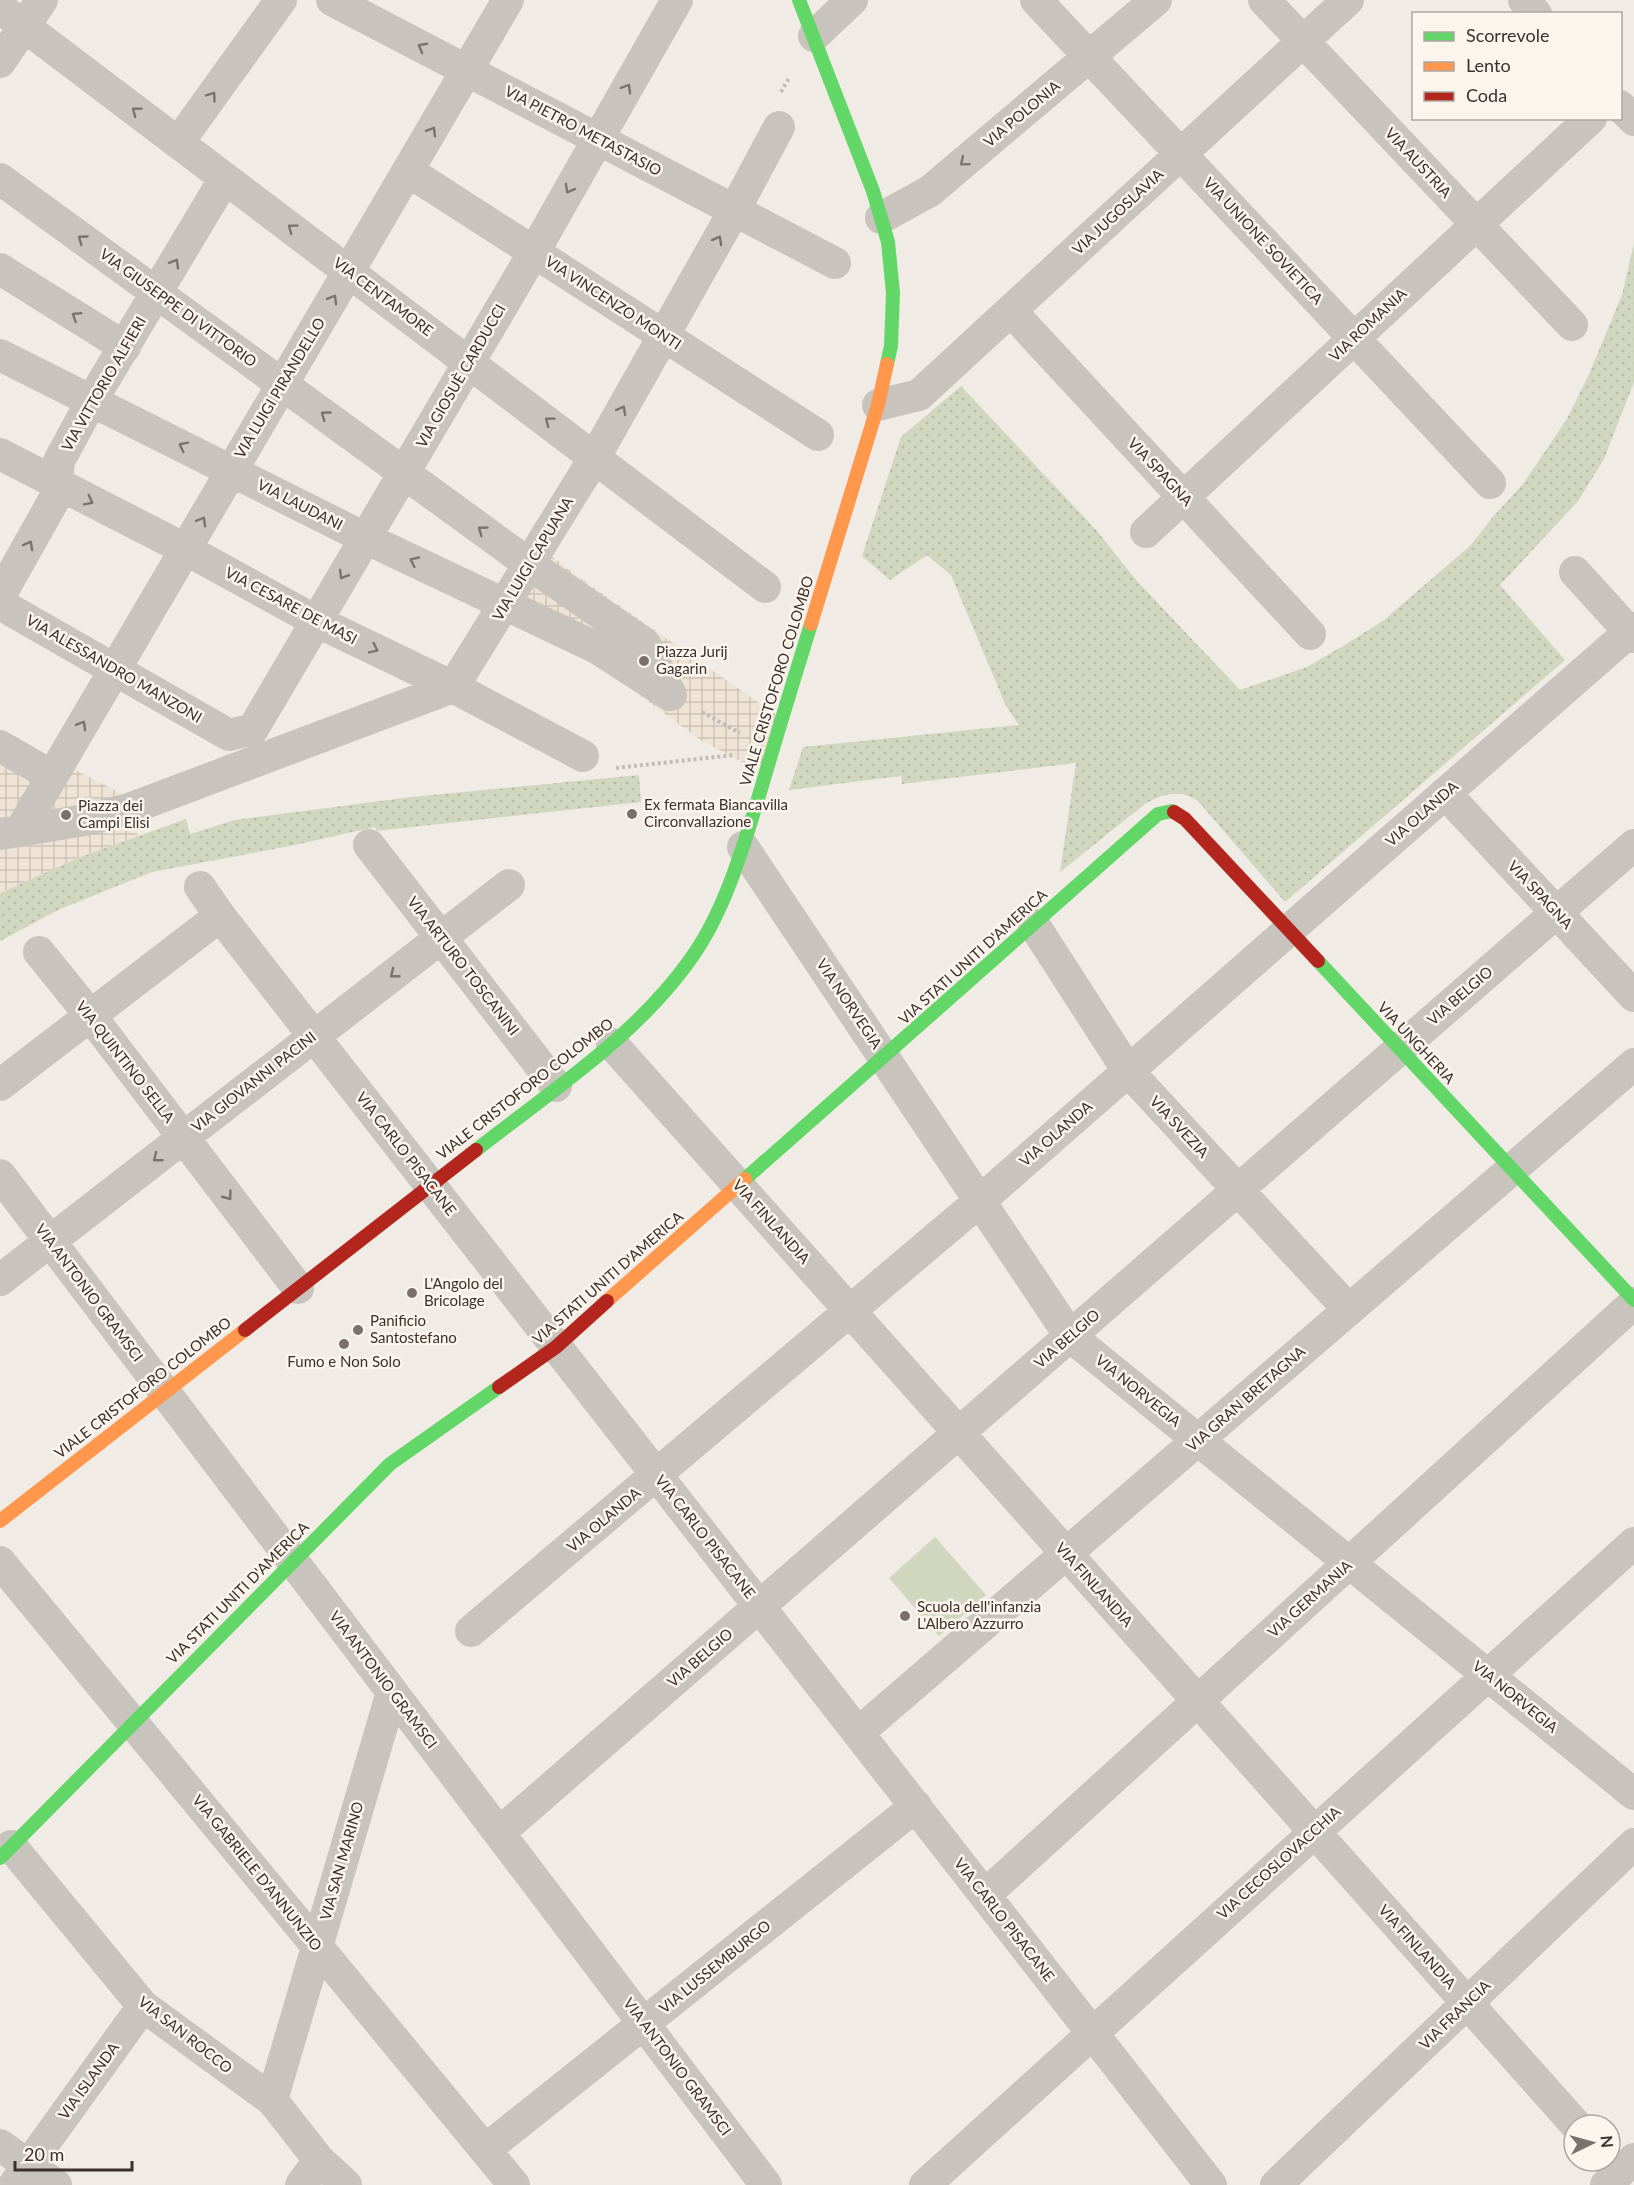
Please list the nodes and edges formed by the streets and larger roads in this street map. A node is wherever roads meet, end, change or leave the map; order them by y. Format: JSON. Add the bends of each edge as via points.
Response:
{"nodes":[{"id":1,"x":42,"y":0,"type":"edge"},
{"id":2,"x":281,"y":0,"type":"edge"},
{"id":3,"x":332,"y":0,"type":"edge"},
{"id":4,"x":508,"y":0,"type":"edge"},
{"id":5,"x":677,"y":0,"type":"edge"},
{"id":6,"x":799,"y":0,"type":"edge"},
{"id":7,"x":852,"y":0,"type":"edge"},
{"id":8,"x":1036,"y":0,"type":"edge"},
{"id":9,"x":1156,"y":0,"type":"edge"},
{"id":10,"x":1264,"y":0,"type":"edge"},
{"id":11,"x":1348,"y":0,"type":"edge"},
{"id":12,"x":1524,"y":0,"type":"edge"},
{"id":13,"x":1534,"y":12,"type":"edge"},
{"id":14,"x":12,"y":17,"type":"edge"},
{"id":15,"x":814,"y":36,"type":"junction"},
{"id":16,"x":1303,"y":41,"type":"junction"},
{"id":17,"x":1089,"y":57,"type":"junction"},
{"id":18,"x":0,"y":62,"type":"edge"},
{"id":19,"x":467,"y":71,"type":"junction"},
{"id":20,"x":1622,"y":108,"type":"edge"},
{"id":21,"x":1589,"y":120,"type":"edge"},
{"id":22,"x":1634,"y":120,"type":"edge"},
{"id":23,"x":779,"y":127,"type":"dead end"},
{"id":24,"x":598,"y":138,"type":"junction"},
{"id":25,"x":178,"y":143,"type":"junction"},
{"id":26,"x":1181,"y":154,"type":"junction"},
{"id":27,"x":408,"y":171,"type":"junction"},
{"id":28,"x":225,"y":178,"type":"junction"},
{"id":29,"x":0,"y":179,"type":"edge"},
{"id":30,"x":734,"y":211,"type":"junction"},
{"id":31,"x":881,"y":218,"type":"junction"},
{"id":32,"x":1477,"y":224,"type":"junction"},
{"id":33,"x":534,"y":252,"type":"junction"},
{"id":34,"x":835,"y":263,"type":"dead end"},
{"id":35,"x":0,"y":269,"type":"edge"},
{"id":36,"x":349,"y":271,"type":"junction"},
{"id":37,"x":157,"y":293,"type":"junction"},
{"id":38,"x":1011,"y":311,"type":"junction"},
{"id":39,"x":1572,"y":325,"type":"dead end"},
{"id":40,"x":664,"y":335,"type":"junction"},
{"id":41,"x":1354,"y":339,"type":"junction"},
{"id":42,"x":125,"y":347,"type":"junction"},
{"id":43,"x":0,"y":355,"type":"edge"},
{"id":44,"x":469,"y":362,"type":"junction"},
{"id":45,"x":283,"y":384,"type":"junction"},
{"id":46,"x":92,"y":400,"type":"junction"},
{"id":47,"x":878,"y":405,"type":"junction"},
{"id":48,"x":818,"y":435,"type":"dead end"},
{"id":49,"x":0,"y":454,"type":"edge"},
{"id":50,"x":596,"y":457,"type":"junction"},
{"id":51,"x":232,"y":470,"type":"junction"},
{"id":52,"x":404,"y":472,"type":"junction"},
{"id":53,"x":1490,"y":483,"type":"dead end"},
{"id":54,"x":57,"y":484,"type":"junction"},
{"id":55,"x":1183,"y":497,"type":"junction"},
{"id":56,"x":1146,"y":532,"type":"dead end"},
{"id":57,"x":365,"y":538,"type":"junction"},
{"id":58,"x":185,"y":549,"type":"junction"},
{"id":59,"x":529,"y":564,"type":"junction"},
{"id":60,"x":1575,"y":572,"type":"dead end"},
{"id":61,"x":765,"y":587,"type":"dead end"},
{"id":62,"x":0,"y":596,"type":"edge"},
{"id":63,"x":0,"y":604,"type":"edge"},
{"id":64,"x":505,"y":604,"type":"junction"},
{"id":65,"x":316,"y":621,"type":"junction"},
{"id":66,"x":1632,"y":632,"type":"edge"},
{"id":67,"x":1310,"y":634,"type":"dead end"},
{"id":68,"x":114,"y":669,"type":"junction"},
{"id":69,"x":453,"y":687,"type":"junction"},
{"id":70,"x":671,"y":695,"type":"joint"},
{"id":71,"x":229,"y":735,"type":"joint"},
{"id":72,"x":0,"y":746,"type":"edge"},
{"id":73,"x":594,"y":763,"type":"road end"},
{"id":74,"x":52,"y":776,"type":"junction"},
{"id":75,"x":1445,"y":793,"type":"junction"},
{"id":76,"x":1172,"y":811,"type":"joint"},
{"id":77,"x":10,"y":832,"type":"edge"},
{"id":78,"x":369,"y":845,"type":"dead end"},
{"id":79,"x":1634,"y":845,"type":"edge"},
{"id":80,"x":743,"y":847,"type":"junction"},
{"id":81,"x":509,"y":885,"type":"dead end"},
{"id":82,"x":200,"y":887,"type":"dead end"},
{"id":83,"x":1556,"y":913,"type":"junction"},
{"id":84,"x":220,"y":916,"type":"junction"},
{"id":85,"x":1034,"y":925,"type":"junction"},
{"id":86,"x":1289,"y":930,"type":"junction"},
{"id":87,"x":440,"y":938,"type":"junction"},
{"id":88,"x":39,"y":952,"type":"dead end"},
{"id":89,"x":1634,"y":996,"type":"edge"},
{"id":90,"x":90,"y":1016,"type":"junction"},
{"id":91,"x":314,"y":1036,"type":"junction"},
{"id":92,"x":612,"y":1044,"type":"junction"},
{"id":93,"x":1400,"y":1049,"type":"junction"},
{"id":94,"x":884,"y":1057,"type":"junction"},
{"id":95,"x":1634,"y":1064,"type":"edge"},
{"id":96,"x":1128,"y":1071,"type":"junction"},
{"id":97,"x":0,"y":1085,"type":"edge"},
{"id":98,"x":556,"y":1086,"type":"junction"},
{"id":99,"x":183,"y":1138,"type":"junction"},
{"id":100,"x":1512,"y":1169,"type":"junction"},
{"id":101,"x":0,"y":1175,"type":"edge"},
{"id":102,"x":430,"y":1185,"type":"junction"},
{"id":103,"x":739,"y":1186,"type":"junction"},
{"id":104,"x":1238,"y":1190,"type":"junction"},
{"id":105,"x":981,"y":1200,"type":"junction"},
{"id":106,"x":50,"y":1241,"type":"junction"},
{"id":107,"x":0,"y":1280,"type":"edge"},
{"id":108,"x":298,"y":1288,"type":"junction"},
{"id":109,"x":1634,"y":1302,"type":"edge"},
{"id":110,"x":1348,"y":1310,"type":"junction"},
{"id":111,"x":850,"y":1311,"type":"junction"},
{"id":112,"x":1070,"y":1336,"type":"junction"},
{"id":113,"x":556,"y":1347,"type":"junction"},
{"id":114,"x":165,"y":1392,"type":"junction"},
{"id":115,"x":959,"y":1433,"type":"junction"},
{"id":116,"x":1198,"y":1440,"type":"junction"},
{"id":117,"x":657,"y":1475,"type":"junction"},
{"id":118,"x":0,"y":1521,"type":"edge"},
{"id":119,"x":1634,"y":1543,"type":"edge"},
{"id":120,"x":1066,"y":1553,"type":"junction"},
{"id":121,"x":0,"y":1562,"type":"edge"},
{"id":122,"x":293,"y":1562,"type":"junction"},
{"id":123,"x":1349,"y":1563,"type":"junction"},
{"id":124,"x":760,"y":1606,"type":"junction"},
{"id":125,"x":471,"y":1631,"type":"dead end"},
{"id":126,"x":1487,"y":1675,"type":"junction"},
{"id":127,"x":392,"y":1692,"type":"junction"},
{"id":128,"x":1198,"y":1701,"type":"junction"},
{"id":129,"x":133,"y":1723,"type":"junction"},
{"id":130,"x":858,"y":1733,"type":"junction"},
{"id":131,"x":1634,"y":1794,"type":"edge"},
{"id":132,"x":916,"y":1806,"type":"junction"},
{"id":133,"x":1314,"y":1832,"type":"junction"},
{"id":134,"x":499,"y":1833,"type":"junction"},
{"id":135,"x":1634,"y":1844,"type":"edge"},
{"id":136,"x":6,"y":1852,"type":"edge"},
{"id":137,"x":985,"y":1895,"type":"junction"},
{"id":138,"x":317,"y":1946,"type":"junction"},
{"id":139,"x":1467,"y":2003,"type":"junction"},
{"id":140,"x":143,"y":2006,"type":"junction"},
{"id":141,"x":644,"y":2024,"type":"junction"},
{"id":142,"x":1092,"y":2032,"type":"junction"},
{"id":143,"x":272,"y":2100,"type":"junction"},
{"id":144,"x":1565,"y":2113,"type":"edge"},
{"id":145,"x":0,"y":2145,"type":"edge"},
{"id":146,"x":485,"y":2150,"type":"junction"},
{"id":147,"x":319,"y":2160,"type":"junction"},
{"id":148,"x":21,"y":2175,"type":"edge"},
{"id":149,"x":56,"y":2185,"type":"edge"},
{"id":150,"x":301,"y":2185,"type":"edge"},
{"id":151,"x":346,"y":2185,"type":"edge"},
{"id":152,"x":514,"y":2185,"type":"edge"},
{"id":153,"x":766,"y":2185,"type":"edge"},
{"id":154,"x":925,"y":2185,"type":"edge"},
{"id":155,"x":1211,"y":2185,"type":"edge"},
{"id":156,"x":1276,"y":2185,"type":"edge"}],
"edges":[{"from":1,"to":14,"type":"street"},
{"from":25,"to":2,"type":"street","one_way":true},
{"from":19,"to":3,"type":"street","name":"VIA PIETRO METASTASIO","one_way":true},
{"from":4,"to":19,"type":"street","name":"VIA LUIGI PIRANDELLO"},
{"from":24,"to":5,"type":"street","name":"VIA GIOSUÈ CARDUCCI","one_way":true},
{"from":6,"to":15,"type":"street","name":"VIALE CRISTOFORO COLOMBO"},
{"from":7,"to":15,"type":"street"},
{"from":8,"to":17,"type":"street","name":"VIA UNIONE SOVIETICA"},
{"from":9,"to":17,"type":"street","name":"VIA POLONIA"},
{"from":10,"to":16,"type":"street","name":"VIA AUSTRIA"},
{"from":11,"to":16,"type":"street","name":"VIA JUGOSLAVIA"},
{"from":12,"to":13,"type":"street"},
{"from":14,"to":18,"type":"street"},
{"from":25,"to":14,"type":"street","name":"VIA CENTAMORE","one_way":true},
{"from":15,"to":31,"type":"street","name":"VIALE CRISTOFORO COLOMBO"},
{"from":16,"to":26,"type":"street","name":"VIA JUGOSLAVIA"},
{"from":16,"to":32,"type":"street","name":"VIA AUSTRIA"},
{"from":17,"to":26,"type":"street","name":"VIA UNIONE SOVIETICA"},
{"from":17,"to":31,"type":"street","name":"VIA POLONIA","one_way":true,"via":[[930,191]]},
{"from":19,"to":24,"type":"street","name":"VIA PIETRO METASTASIO"},
{"from":27,"to":19,"type":"street","name":"VIA LUIGI PIRANDELLO","one_way":true},
{"from":20,"to":22,"type":"street"},
{"from":21,"to":32,"type":"street","name":"VIA ROMANIA"},
{"from":23,"to":30,"type":"street","name":"VIA LUIGI CAPUANA"},
{"from":24,"to":30,"type":"street","name":"VIA PIETRO METASTASIO"},
{"from":24,"to":33,"type":"street","name":"VIA GIOSUÈ CARDUCCI","one_way":true},
{"from":25,"to":28,"type":"street","name":"VIA CENTAMORE"},
{"from":26,"to":38,"type":"street","name":"VIA JUGOSLAVIA"},
{"from":26,"to":41,"type":"street","name":"VIA UNIONE SOVIETICA"},
{"from":27,"to":33,"type":"street","name":"VIA VINCENZO MONTI"},
{"from":27,"to":36,"type":"street","name":"VIA LUIGI PIRANDELLO"},
{"from":36,"to":28,"type":"street","name":"VIA CENTAMORE","one_way":true},
{"from":37,"to":28,"type":"street","name":"VIA VITTORIO ALFIERI","one_way":true},
{"from":37,"to":29,"type":"street","name":"VIA GIUSEPPE DI VITTORIO","one_way":true},
{"from":30,"to":34,"type":"street","name":"VIA PIETRO METASTASIO"},
{"from":40,"to":30,"type":"street","name":"VIA LUIGI CAPUANA","one_way":true},
{"from":31,"to":47,"type":"street","name":"VIALE CRISTOFORO COLOMBO","via":[[888,242],[893,293],[891,346]]},
{"from":32,"to":39,"type":"street","name":"VIA AUSTRIA"},
{"from":32,"to":41,"type":"street","name":"VIA ROMANIA"},
{"from":33,"to":40,"type":"street","name":"VIA VINCENZO MONTI"},
{"from":33,"to":44,"type":"street","name":"VIA GIOSUÈ CARDUCCI"},
{"from":42,"to":35,"type":"street","one_way":true},
{"from":36,"to":44,"type":"street","name":"VIA CENTAMORE"},
{"from":45,"to":36,"type":"street","name":"VIA LUIGI PIRANDELLO","one_way":true},
{"from":37,"to":42,"type":"street","name":"VIA VITTORIO ALFIERI"},
{"from":37,"to":45,"type":"street","name":"VIA GIUSEPPE DI VITTORIO"},
{"from":38,"to":47,"type":"street","name":"VIA JUGOSLAVIA","via":[[919,395]]},
{"from":38,"to":55,"type":"street","name":"VIA SPAGNA"},
{"from":40,"to":48,"type":"street","name":"VIA VINCENZO MONTI"},
{"from":50,"to":40,"type":"street","name":"VIA LUIGI CAPUANA","one_way":true},
{"from":41,"to":53,"type":"street","name":"VIA UNIONE SOVIETICA"},
{"from":41,"to":55,"type":"street","name":"VIA ROMANIA"},
{"from":42,"to":46,"type":"street","name":"VIA VITTORIO ALFIERI"},
{"from":43,"to":46,"type":"street","name":"VIA LAUDANI"},
{"from":50,"to":44,"type":"street","name":"VIA CENTAMORE","one_way":true},
{"from":44,"to":52,"type":"street","name":"VIA GIOSUÈ CARDUCCI"},
{"from":45,"to":51,"type":"street","name":"VIA LUIGI PIRANDELLO"},
{"from":52,"to":45,"type":"street","name":"VIA GIUSEPPE DI VITTORIO","one_way":true},
{"from":51,"to":46,"type":"street","name":"VIA LAUDANI","one_way":true},
{"from":46,"to":54,"type":"street","name":"VIA VITTORIO ALFIERI","via":[[58,461]]},
{"from":47,"to":80,"type":"street","name":"VIALE CRISTOFORO COLOMBO"},
{"from":49,"to":54,"type":"street","name":"VIA CESARE DE MASI"},
{"from":50,"to":59,"type":"street","name":"VIA LUIGI CAPUANA"},
{"from":50,"to":61,"type":"street","name":"VIA CENTAMORE"},
{"from":51,"to":57,"type":"street","name":"VIA LAUDANI"},
{"from":58,"to":51,"type":"street","name":"VIA LUIGI PIRANDELLO","one_way":true},
{"from":52,"to":57,"type":"street","name":"VIA GIOSUÈ CARDUCCI"},
{"from":59,"to":52,"type":"street","name":"VIA GIUSEPPE DI VITTORIO","one_way":true},
{"from":54,"to":58,"type":"street","name":"VIA CESARE DE MASI","one_way":true},
{"from":62,"to":54,"type":"street","name":"VIA VITTORIO ALFIERI","one_way":true,"via":[[55,498]]},
{"from":55,"to":56,"type":"street","name":"VIA ROMANIA"},
{"from":55,"to":67,"type":"street","name":"VIA SPAGNA"},
{"from":64,"to":57,"type":"street","name":"VIA LAUDANI","one_way":true},
{"from":57,"to":65,"type":"street","name":"VIA GIOSUÈ CARDUCCI","one_way":true},
{"from":58,"to":65,"type":"street","name":"VIA CESARE DE MASI"},
{"from":58,"to":68,"type":"street","name":"VIA LUIGI PIRANDELLO"},
{"from":59,"to":64,"type":"street","name":"VIA LUIGI CAPUANA"},
{"from":59,"to":70,"type":"street","name":"VIA GIUSEPPE DI VITTORIO","via":[[645,644]]},
{"from":60,"to":66,"type":"street"},
{"from":63,"to":68,"type":"street","name":"VIA ALESSANDRO MANZONI"},
{"from":64,"to":69,"type":"street","name":"VIA LUIGI CAPUANA"},
{"from":64,"to":70,"type":"street","name":"VIA LAUDANI","via":[[597,648]]},
{"from":65,"to":69,"type":"street","name":"VIA CESARE DE MASI","one_way":true},
{"from":65,"to":71,"type":"street","name":"VIA GIOSUÈ CARDUCCI","via":[[253,729]]},
{"from":66,"to":75,"type":"street","name":"VIA OLANDA"},
{"from":68,"to":71,"type":"street","name":"VIA ALESSANDRO MANZONI"},
{"from":74,"to":68,"type":"street","name":"VIA LUIGI PIRANDELLO","one_way":true},
{"from":69,"to":73,"type":"street","name":"VIA CESARE DE MASI"},
{"from":69,"to":77,"type":"street","via":[[129,809]]},
{"from":72,"to":74,"type":"street"},
{"from":74,"to":77,"type":"street","name":"VIA LUIGI PIRANDELLO"},
{"from":75,"to":83,"type":"street","name":"VIA SPAGNA"},
{"from":75,"to":86,"type":"street","name":"VIA OLANDA"},
{"from":76,"to":85,"type":"street","name":"VIA STATI UNITI D'AMERICA","via":[[1158,814]]},
{"from":76,"to":86,"type":"street","name":"VIA UNGHERIA","via":[[1185,819]]},
{"from":78,"to":87,"type":"street","name":"VIA ARTURO TOSCANINI"},
{"from":79,"to":83,"type":"street","name":"VIA BELGIO"},
{"from":80,"to":92,"type":"street","name":"VIALE CRISTOFORO COLOMBO","via":[[694,955]]},
{"from":80,"to":94,"type":"street","name":"VIA NORVEGIA"},
{"from":81,"to":87,"type":"street","name":"VIA GIOVANNI PACINI"},
{"from":82,"to":84,"type":"street","name":"VIA CARLO PISACANE"},
{"from":83,"to":89,"type":"street","name":"VIA SPAGNA"},
{"from":83,"to":93,"type":"street","name":"VIA BELGIO"},
{"from":84,"to":90,"type":"street"},
{"from":84,"to":91,"type":"street","name":"VIA CARLO PISACANE"},
{"from":85,"to":94,"type":"street","name":"VIA STATI UNITI D'AMERICA"},
{"from":85,"to":96,"type":"street","name":"VIA SVEZIA"},
{"from":86,"to":93,"type":"street","name":"VIA UNGHERIA"},
{"from":86,"to":96,"type":"street","name":"VIA OLANDA"},
{"from":87,"to":91,"type":"street","name":"VIA GIOVANNI PACINI","one_way":true},
{"from":87,"to":98,"type":"street","name":"VIA ARTURO TOSCANINI"},
{"from":88,"to":90,"type":"street","name":"VIA QUINTINO SELLA"},
{"from":90,"to":97,"type":"street"},
{"from":90,"to":99,"type":"street","name":"VIA QUINTINO SELLA"},
{"from":91,"to":99,"type":"street","name":"VIA GIOVANNI PACINI"},
{"from":91,"to":102,"type":"street","name":"VIA CARLO PISACANE"},
{"from":92,"to":98,"type":"street","name":"VIALE CRISTOFORO COLOMBO"},
{"from":92,"to":103,"type":"street","name":"VIA FINLANDIA"},
{"from":93,"to":100,"type":"street","name":"VIA UNGHERIA"},
{"from":93,"to":104,"type":"street","name":"VIA BELGIO"},
{"from":94,"to":103,"type":"street","name":"VIA STATI UNITI D'AMERICA"},
{"from":94,"to":105,"type":"street","name":"VIA NORVEGIA"},
{"from":95,"to":100,"type":"street","name":"VIA GRAN BRETAGNA"},
{"from":96,"to":104,"type":"street","name":"VIA SVEZIA"},
{"from":96,"to":105,"type":"street","name":"VIA OLANDA"},
{"from":98,"to":102,"type":"street","name":"VIALE CRISTOFORO COLOMBO"},
{"from":99,"to":106,"type":"street","name":"VIA GIOVANNI PACINI","one_way":true},
{"from":99,"to":108,"type":"street","name":"VIA QUINTINO SELLA","one_way":true},
{"from":100,"to":109,"type":"street","name":"VIA UNGHERIA"},
{"from":100,"to":110,"type":"street","name":"VIA GRAN BRETAGNA"},
{"from":101,"to":106,"type":"street","name":"VIA ANTONIO GRAMSCI"},
{"from":102,"to":108,"type":"street","name":"VIALE CRISTOFORO COLOMBO"},
{"from":102,"to":113,"type":"street","name":"VIA CARLO PISACANE"},
{"from":103,"to":111,"type":"street","name":"VIA FINLANDIA"},
{"from":103,"to":113,"type":"street","name":"VIA STATI UNITI D'AMERICA"},
{"from":104,"to":110,"type":"street","name":"VIA SVEZIA"},
{"from":104,"to":112,"type":"street","name":"VIA BELGIO"},
{"from":105,"to":111,"type":"street","name":"VIA OLANDA"},
{"from":105,"to":112,"type":"street","name":"VIA NORVEGIA"},
{"from":106,"to":107,"type":"street","name":"VIA GIOVANNI PACINI"},
{"from":106,"to":114,"type":"street","name":"VIA ANTONIO GRAMSCI"},
{"from":108,"to":114,"type":"street","name":"VIALE CRISTOFORO COLOMBO"},
{"from":109,"to":123,"type":"street","name":"VIA GERMANIA"},
{"from":110,"to":116,"type":"street","name":"VIA GRAN BRETAGNA"},
{"from":111,"to":115,"type":"street","name":"VIA FINLANDIA"},
{"from":111,"to":117,"type":"street","name":"VIA OLANDA"},
{"from":112,"to":115,"type":"street","name":"VIA BELGIO"},
{"from":112,"to":116,"type":"street","name":"VIA NORVEGIA"},
{"from":113,"to":117,"type":"street","name":"VIA CARLO PISACANE"},
{"from":113,"to":122,"type":"street","name":"VIA STATI UNITI D'AMERICA","via":[[390,1464]]},
{"from":114,"to":118,"type":"street","name":"VIALE CRISTOFORO COLOMBO"},
{"from":114,"to":122,"type":"street","name":"VIA ANTONIO GRAMSCI"},
{"from":115,"to":120,"type":"street","name":"VIA FINLANDIA"},
{"from":115,"to":124,"type":"street","name":"VIA BELGIO"},
{"from":116,"to":120,"type":"street","name":"VIA GRAN BRETAGNA"},
{"from":116,"to":123,"type":"street","name":"VIA NORVEGIA"},
{"from":117,"to":124,"type":"street","name":"VIA CARLO PISACANE"},
{"from":117,"to":125,"type":"street","name":"VIA OLANDA"},
{"from":119,"to":126,"type":"street","name":"VIA CECOSLOVACCHIA"},
{"from":120,"to":128,"type":"street","name":"VIA FINLANDIA"},
{"from":120,"to":130,"type":"street","name":"VIA GRAN BRETAGNA"},
{"from":121,"to":129,"type":"street","name":"VIA GABRIELE D'ANNUNZIO"},
{"from":122,"to":127,"type":"street","name":"VIA ANTONIO GRAMSCI"},
{"from":122,"to":129,"type":"street","name":"VIA STATI UNITI D'AMERICA"},
{"from":123,"to":126,"type":"street","name":"VIA NORVEGIA"},
{"from":123,"to":128,"type":"street","name":"VIA GERMANIA"},
{"from":124,"to":130,"type":"street","name":"VIA CARLO PISACANE"},
{"from":124,"to":134,"type":"street","name":"VIA BELGIO"},
{"from":126,"to":131,"type":"street","name":"VIA NORVEGIA"},
{"from":126,"to":133,"type":"street","name":"VIA CECOSLOVACCHIA"},
{"from":127,"to":134,"type":"street","name":"VIA ANTONIO GRAMSCI"},
{"from":127,"to":138,"type":"street","name":"VIA SAN MARINO"},
{"from":128,"to":133,"type":"street","name":"VIA FINLANDIA"},
{"from":128,"to":137,"type":"street","name":"VIA GERMANIA"},
{"from":129,"to":136,"type":"street","name":"VIA STATI UNITI D'AMERICA"},
{"from":129,"to":138,"type":"street","name":"VIA GABRIELE D'ANNUNZIO"},
{"from":130,"to":132,"type":"street","name":"VIA CARLO PISACANE"},
{"from":132,"to":137,"type":"street","name":"VIA CARLO PISACANE"},
{"from":132,"to":141,"type":"street","name":"VIA LUSSEMBURGO"},
{"from":133,"to":139,"type":"street","name":"VIA FINLANDIA"},
{"from":133,"to":142,"type":"street","name":"VIA CECOSLOVACCHIA"},
{"from":134,"to":141,"type":"street","name":"VIA ANTONIO GRAMSCI"},
{"from":135,"to":139,"type":"street","name":"VIA FRANCIA"},
{"from":136,"to":140,"type":"street","name":"VIA SAN ROCCO"},
{"from":137,"to":142,"type":"street","name":"VIA CARLO PISACANE"},
{"from":138,"to":143,"type":"street","name":"VIA SAN MARINO"},
{"from":138,"to":146,"type":"street","name":"VIA GABRIELE D'ANNUNZIO"},
{"from":139,"to":144,"type":"street","name":"VIA FINLANDIA"},
{"from":139,"to":156,"type":"street","name":"VIA FRANCIA"},
{"from":140,"to":143,"type":"street","name":"VIA SAN ROCCO"},
{"from":140,"to":148,"type":"street","name":"VIA ISLANDA"},
{"from":141,"to":146,"type":"street","name":"VIA LUSSEMBURGO"},
{"from":141,"to":153,"type":"street","name":"VIA ANTONIO GRAMSCI"},
{"from":142,"to":154,"type":"street","name":"VIA CECOSLOVACCHIA"},
{"from":142,"to":155,"type":"street","name":"VIA CARLO PISACANE"},
{"from":143,"to":147,"type":"street","name":"VIA SAN ROCCO"},
{"from":145,"to":148,"type":"street"},
{"from":146,"to":152,"type":"street","name":"VIA GABRIELE D'ANNUNZIO"},
{"from":147,"to":150,"type":"street"},
{"from":147,"to":151,"type":"street","name":"VIA SAN ROCCO"},
{"from":148,"to":149,"type":"street"}]}
